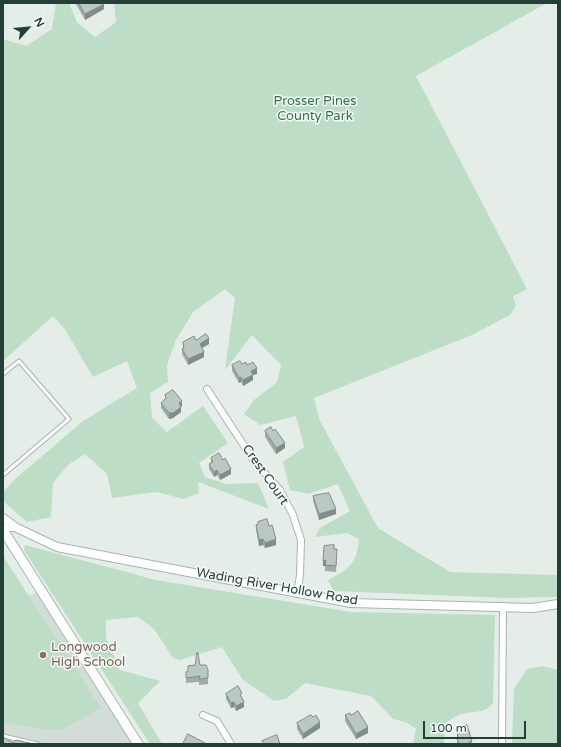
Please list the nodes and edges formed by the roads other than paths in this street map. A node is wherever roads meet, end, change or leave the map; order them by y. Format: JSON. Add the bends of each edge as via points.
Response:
{"nodes":[{"id":1,"x":3,"y":374,"type":"edge"},
{"id":2,"x":207,"y":388,"type":"dead end"},
{"id":3,"x":3,"y":475,"type":"edge"},
{"id":4,"x":3,"y":518,"type":"edge"},
{"id":5,"x":15,"y":527,"type":"junction"},
{"id":6,"x":3,"y":530,"type":"edge"},
{"id":7,"x":297,"y":594,"type":"junction"},
{"id":8,"x":558,"y":604,"type":"edge"},
{"id":9,"x":503,"y":606,"type":"junction"},
{"id":10,"x":203,"y":714,"type":"dead end"},
{"id":11,"x":3,"y":736,"type":"edge"},
{"id":12,"x":38,"y":744,"type":"edge"},
{"id":13,"x":138,"y":744,"type":"edge"},
{"id":14,"x":231,"y":744,"type":"edge"},
{"id":15,"x":502,"y":744,"type":"edge"}],
"edges":[{"from":1,"to":3,"type":"lane","via":[[18,361],[70,419]]},
{"from":2,"to":7,"type":"street","name":"Crest Court","via":[[254,461],[280,490],[293,515],[301,540]]},
{"from":4,"to":5,"type":"street","name":"Wading River Hollow Road"},
{"from":5,"to":6,"type":"street","via":[[9,526]]},
{"from":5,"to":7,"type":"street","name":"Wading River Hollow Road","via":[[57,547]]},
{"from":6,"to":13,"type":"main road"},
{"from":7,"to":9,"type":"street","name":"Wading River Hollow Road","via":[[351,603]]},
{"from":8,"to":9,"type":"street","name":"Wading River Hollow Road","via":[[532,608]]},
{"from":9,"to":15,"type":"street"},
{"from":10,"to":14,"type":"street","via":[[217,721]]},
{"from":11,"to":12,"type":"lane"}]}
